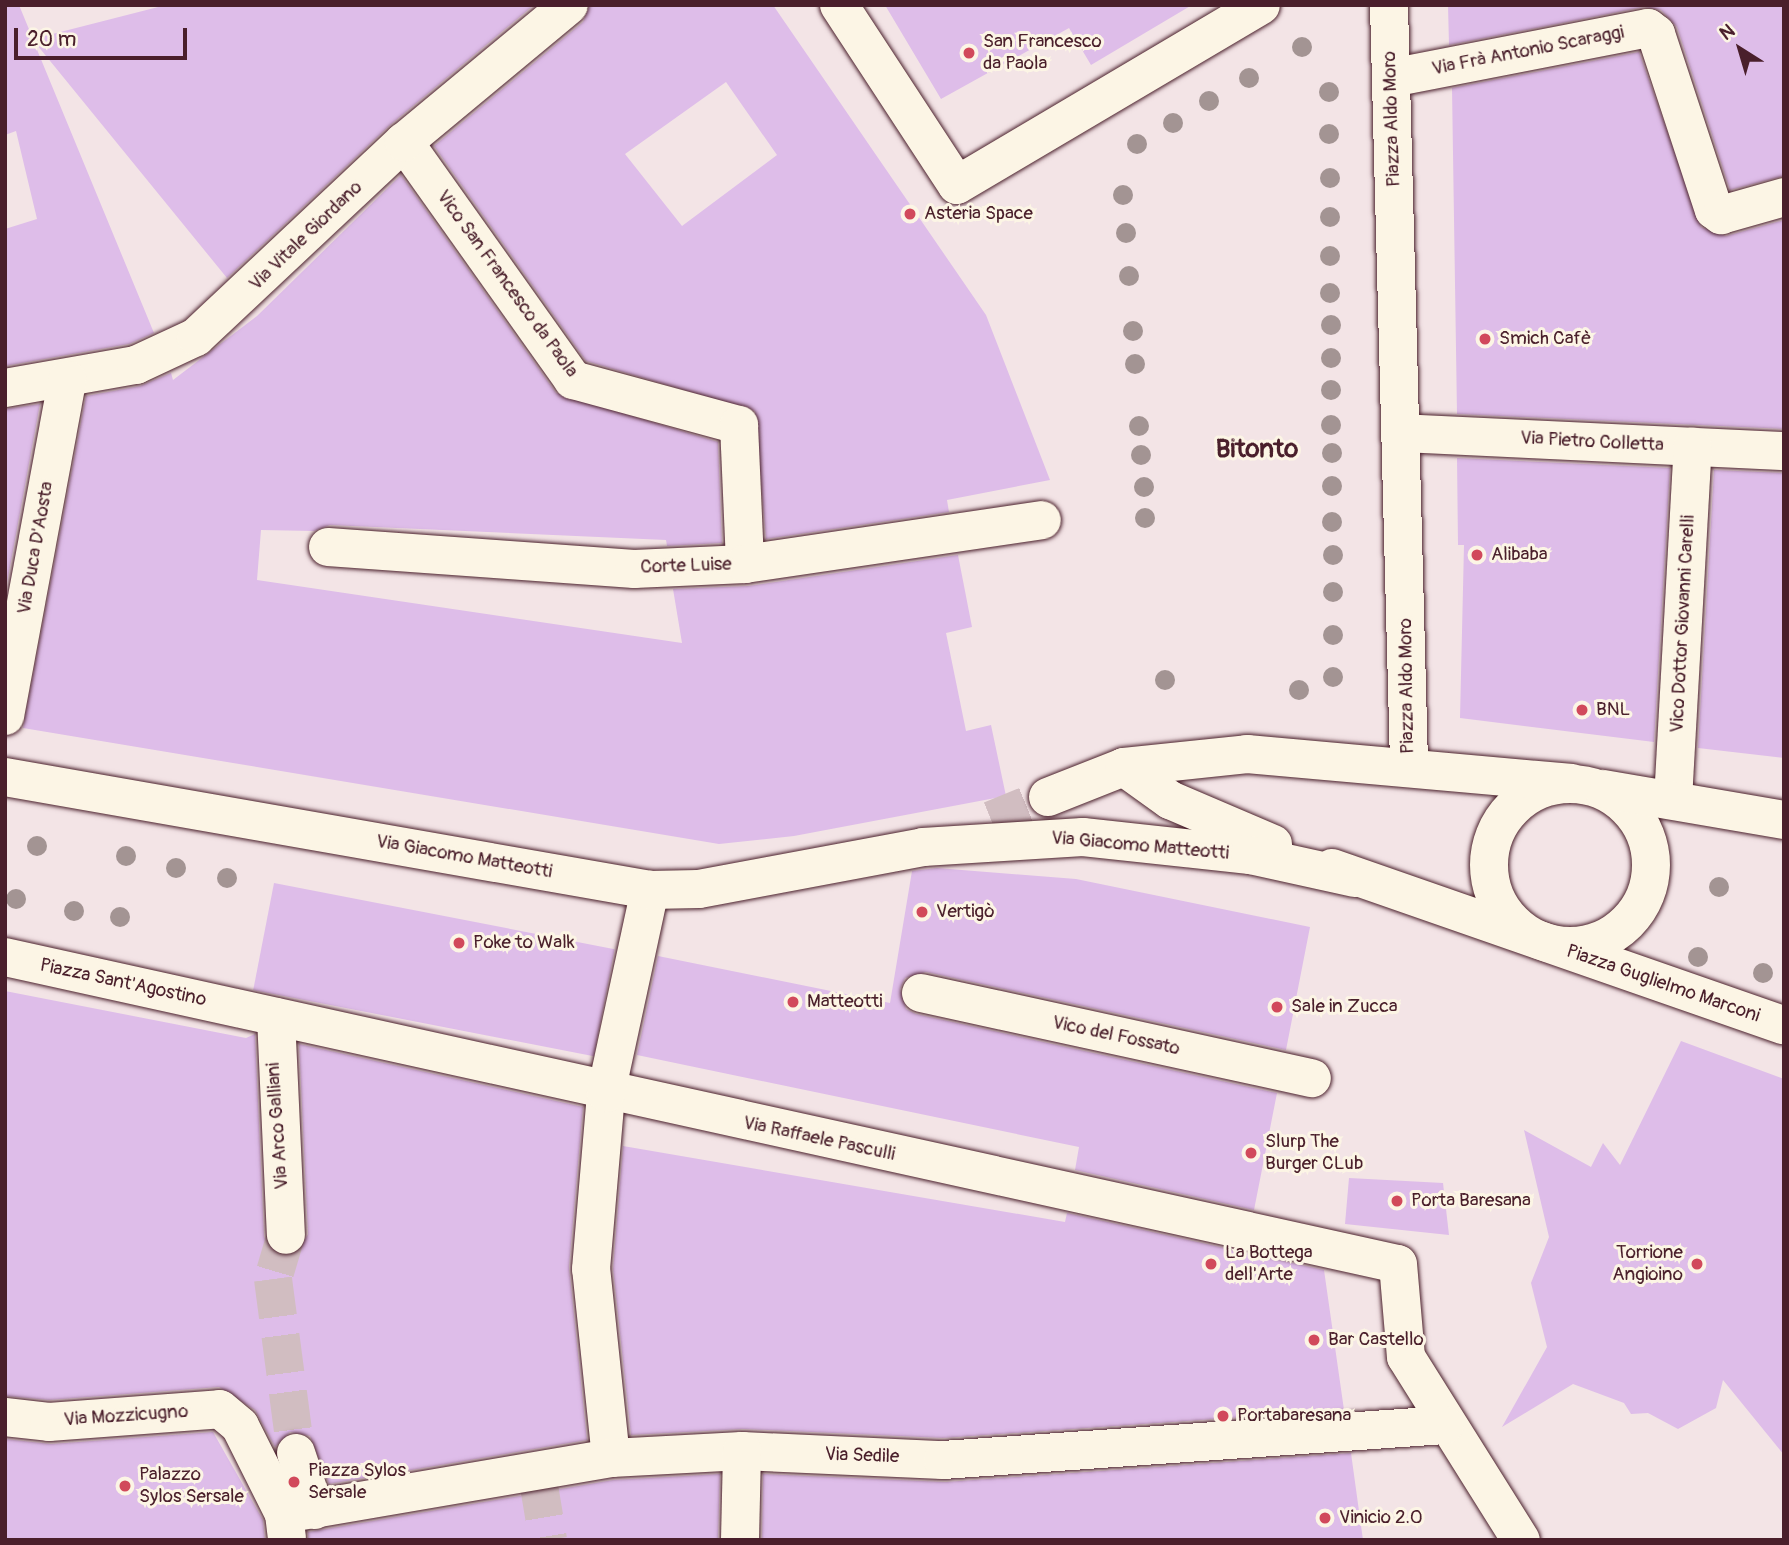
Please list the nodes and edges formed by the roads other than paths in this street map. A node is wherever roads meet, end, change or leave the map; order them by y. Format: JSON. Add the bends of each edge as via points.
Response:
{"nodes":[{"id":1,"x":569,"y":5,"type":"edge"},
{"id":2,"x":839,"y":5,"type":"edge"},
{"id":3,"x":1261,"y":5,"type":"edge"},
{"id":4,"x":1389,"y":5,"type":"edge"},
{"id":5,"x":1391,"y":78,"type":"junction"},
{"id":6,"x":404,"y":142,"type":"junction"},
{"id":7,"x":1784,"y":197,"type":"edge"},
{"id":8,"x":67,"y":380,"type":"junction"},
{"id":9,"x":5,"y":388,"type":"edge"},
{"id":10,"x":1401,"y":433,"type":"junction"},
{"id":11,"x":1693,"y":447,"type":"junction"},
{"id":12,"x":1784,"y":451,"type":"edge"},
{"id":13,"x":1042,"y":520,"type":"dead end"},
{"id":14,"x":327,"y":547,"type":"dead end"},
{"id":15,"x":745,"y":564,"type":"junction"},
{"id":16,"x":5,"y":716,"type":"edge"},
{"id":17,"x":1409,"y":765,"type":"junction"},
{"id":18,"x":1124,"y":767,"type":"junction"},
{"id":19,"x":5,"y":777,"type":"edge"},
{"id":20,"x":1584,"y":785,"type":"junction"},
{"id":21,"x":1048,"y":797,"type":"tunnel mouth"},
{"id":22,"x":1673,"y":800,"type":"junction"},
{"id":23,"x":991,"y":820,"type":"tunnel mouth"},
{"id":24,"x":1784,"y":820,"type":"edge"},
{"id":25,"x":923,"y":847,"type":"junction"},
{"id":26,"x":1354,"y":878,"type":"junction"},
{"id":27,"x":650,"y":890,"type":"junction"},
{"id":28,"x":1542,"y":941,"type":"junction"},
{"id":29,"x":5,"y":957,"type":"edge"},
{"id":30,"x":921,"y":993,"type":"dead end"},
{"id":31,"x":258,"y":1013,"type":"junction"},
{"id":32,"x":1784,"y":1025,"type":"edge"},
{"id":33,"x":1312,"y":1078,"type":"dead end"},
{"id":34,"x":606,"y":1093,"type":"junction"},
{"id":35,"x":286,"y":1235,"type":"tunnel mouth"},
{"id":36,"x":5,"y":1417,"type":"edge"},
{"id":37,"x":1445,"y":1425,"type":"junction"},
{"id":38,"x":742,"y":1451,"type":"junction"},
{"id":39,"x":296,"y":1453,"type":"tunnel mouth"},
{"id":40,"x":611,"y":1458,"type":"junction"},
{"id":41,"x":295,"y":1521,"type":"edge"},
{"id":42,"x":740,"y":1540,"type":"edge"},
{"id":43,"x":1521,"y":1540,"type":"edge"}],
"edges":[{"from":1,"to":6,"type":"street","name":"Via Vitale Giordano"},
{"from":2,"to":3,"type":"street","via":[[957,185]]},
{"from":4,"to":5,"type":"street","name":"Piazza Aldo Moro"},
{"from":5,"to":7,"type":"street","name":"Via Frà Antonio Scaraggi","via":[[1648,28],[1656,34],[1714,210],[1721,215]]},
{"from":5,"to":10,"type":"street","name":"Piazza Aldo Moro"},
{"from":6,"to":8,"type":"street","name":"Via Vitale Giordano","via":[[196,337],[166,356]]},
{"from":6,"to":15,"type":"street","name":"Vico San Francesco da Paola","via":[[573,380],[739,425]]},
{"from":8,"to":9,"type":"street","name":"Via Vitale Giordano"},
{"from":8,"to":16,"type":"street","name":"Via Duca D'Aosta"},
{"from":10,"to":11,"type":"street","name":"Via Pietro Colletta"},
{"from":10,"to":17,"type":"street","name":"Piazza Aldo Moro"},
{"from":11,"to":12,"type":"street","name":"Via Pietro Colletta"},
{"from":11,"to":22,"type":"street","name":"Vico Dottor Giovanni Carelli"},
{"from":13,"to":15,"type":"street","name":"Corte Luise"},
{"from":14,"to":15,"type":"street","name":"Corte Luise","via":[[634,569]]},
{"from":17,"to":18,"type":"street","name":"Piazza Aldo Moro","via":[[1247,754]]},
{"from":17,"to":20,"type":"street","name":"Piazza Guglielmo Marconi"},
{"from":18,"to":21,"type":"street"},
{"from":18,"to":26,"type":"street","via":[[1170,800]]},
{"from":19,"to":27,"type":"street","name":"Via Giacomo Matteotti"},
{"from":20,"to":22,"type":"street","name":"Piazza Guglielmo Marconi"},
{"from":20,"to":28,"type":"street","name":"Piazza Guglielmo Marconi","via":[[1524,798],[1505,816],[1491,850],[1492,887],[1503,910]]},
{"from":20,"to":28,"type":"street","name":"Piazza Guglielmo Marconi","via":[[1620,799],[1643,830],[1652,867],[1647,892],[1616,932],[1567,946]]},
{"from":22,"to":24,"type":"street","name":"Piazza Guglielmo Marconi"},
{"from":23,"to":25,"type":"street","name":"Via Giacomo Matteotti"},
{"from":25,"to":26,"type":"street","name":"Via Giacomo Matteotti","via":[[1083,837],[1250,855]]},
{"from":25,"to":27,"type":"street","name":"Via Giacomo Matteotti","via":[[699,889]]},
{"from":26,"to":28,"type":"street","name":"Piazza Guglielmo Marconi","via":[[1411,893]]},
{"from":27,"to":34,"type":"street"},
{"from":28,"to":32,"type":"street","name":"Piazza Guglielmo Marconi"},
{"from":29,"to":31,"type":"street","name":"Piazza Sant'Agostino"},
{"from":30,"to":33,"type":"street","name":"Vico del Fossato"},
{"from":31,"to":34,"type":"street","name":"Via Raffaele Pasculli"},
{"from":31,"to":35,"type":"street","name":"Via Arco Galliani"},
{"from":34,"to":37,"type":"street","name":"Via Raffaele Pasculli","via":[[1398,1264],[1406,1357]]},
{"from":34,"to":40,"type":"street","via":[[591,1269]]},
{"from":36,"to":41,"type":"street","name":"Via Mozzicugno","via":[[49,1422],[220,1409],[240,1426]]},
{"from":37,"to":38,"type":"street","name":"Via Sedile","via":[[943,1460]]},
{"from":37,"to":43,"type":"street"},
{"from":38,"to":40,"type":"street","name":"Via Sedile"},
{"from":38,"to":42,"type":"street"},
{"from":39,"to":41,"type":"street"},
{"from":40,"to":41,"type":"street","name":"Via Sedile"}]}
